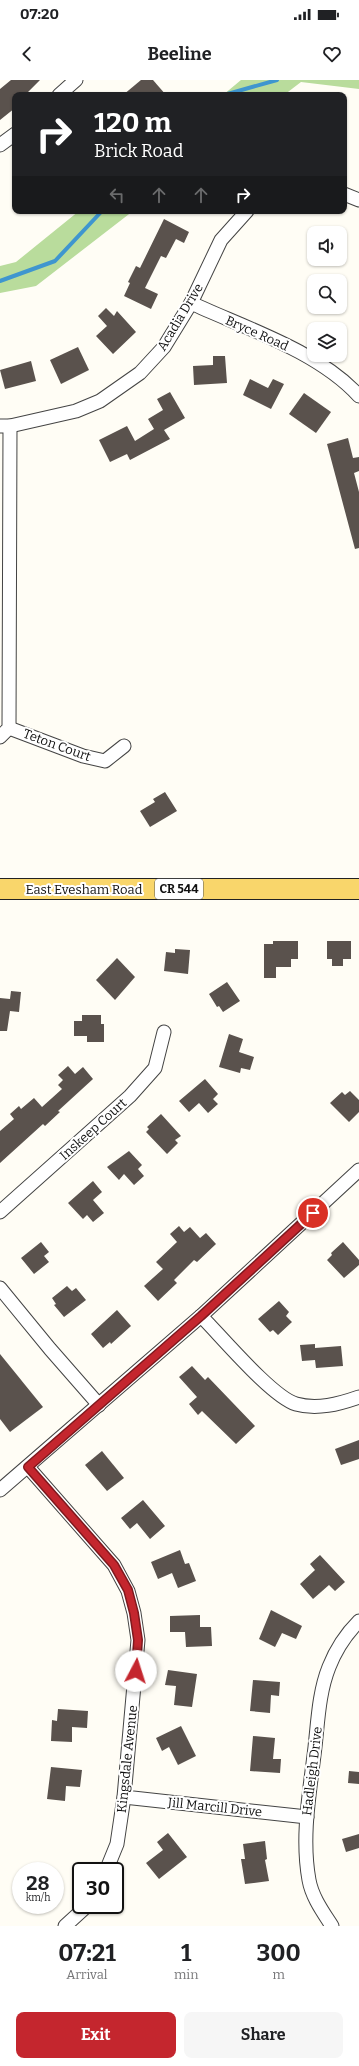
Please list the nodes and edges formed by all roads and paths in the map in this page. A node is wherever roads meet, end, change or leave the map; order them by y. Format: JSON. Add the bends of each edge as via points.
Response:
{"nodes":[{"id":1,"x":76,"y":80,"type":"edge"},
{"id":2,"x":62,"y":92,"type":"edge"},
{"id":3,"x":12,"y":136,"type":"edge"},
{"id":4,"x":0,"y":145,"type":"edge"},
{"id":5,"x":347,"y":195,"type":"edge"},
{"id":6,"x":359,"y":200,"type":"edge"},
{"id":7,"x":244,"y":214,"type":"edge"},
{"id":8,"x":191,"y":303,"type":"junction"},
{"id":9,"x":359,"y":396,"type":"edge"},
{"id":10,"x":5,"y":426,"type":"edge"},
{"id":11,"x":4,"y":732,"type":"edge"},
{"id":12,"x":124,"y":746,"type":"dead end"},
{"id":13,"x":0,"y":889,"type":"edge"},
{"id":14,"x":359,"y":890,"type":"edge"},
{"id":15,"x":164,"y":1032,"type":"dead end"},
{"id":16,"x":359,"y":1170,"type":"edge"},
{"id":17,"x":0,"y":1212,"type":"edge"},
{"id":18,"x":0,"y":1288,"type":"edge"},
{"id":19,"x":201,"y":1316,"type":"junction"},
{"id":20,"x":359,"y":1397,"type":"edge"},
{"id":21,"x":99,"y":1405,"type":"junction"},
{"id":22,"x":28,"y":1467,"type":"junction"},
{"id":23,"x":0,"y":1490,"type":"edge"},
{"id":24,"x":359,"y":1621,"type":"edge"},
{"id":25,"x":124,"y":1796,"type":"junction"},
{"id":26,"x":306,"y":1817,"type":"junction"},
{"id":27,"x":110,"y":1862,"type":"edge"},
{"id":28,"x":78,"y":1914,"type":"edge"},
{"id":29,"x":65,"y":1926,"type":"edge"},
{"id":30,"x":332,"y":1926,"type":"edge"}],
"edges":[{"from":1,"to":2,"type":"street"},
{"from":3,"to":4,"type":"street"},
{"from":5,"to":6,"type":"street"},
{"from":7,"to":8,"type":"street","name":"Acadia Drive","via":[[221,240]]},
{"from":8,"to":9,"type":"street","name":"Bryce Road","via":[[305,354],[346,382]]},
{"from":8,"to":10,"type":"street","name":"Acadia Drive","via":[[164,347],[140,373],[121,388],[100,401],[76,411]]},
{"from":10,"to":11,"type":"street"},
{"from":11,"to":12,"type":"street","name":"Teton Court","via":[[105,761]]},
{"from":13,"to":14,"type":"main road","name":"East Evesham Road","number":"CR 544"},
{"from":15,"to":17,"type":"street","name":"Inskeep Court","via":[[155,1068],[130,1096]]},
{"from":16,"to":19,"type":"street"},
{"from":18,"to":21,"type":"street"},
{"from":19,"to":20,"type":"street","via":[[275,1392],[295,1403],[323,1406],[340,1404]]},
{"from":19,"to":21,"type":"street"},
{"from":21,"to":22,"type":"street"},
{"from":22,"to":23,"type":"street"},
{"from":22,"to":25,"type":"street","name":"Kingsdale Avenue","via":[[114,1565],[128,1590],[138,1640]]},
{"from":24,"to":26,"type":"street","name":"Hadleigh Drive","via":[[338,1647],[329,1667],[322,1693]]},
{"from":25,"to":26,"type":"street","name":"Jill Marcill Drive"},
{"from":25,"to":27,"type":"street","name":"Kingsdale Avenue","via":[[117,1844]]},
{"from":26,"to":30,"type":"street","name":"Hadleigh Drive","via":[[304,1846],[309,1882],[319,1906]]},
{"from":28,"to":29,"type":"street"}]}
